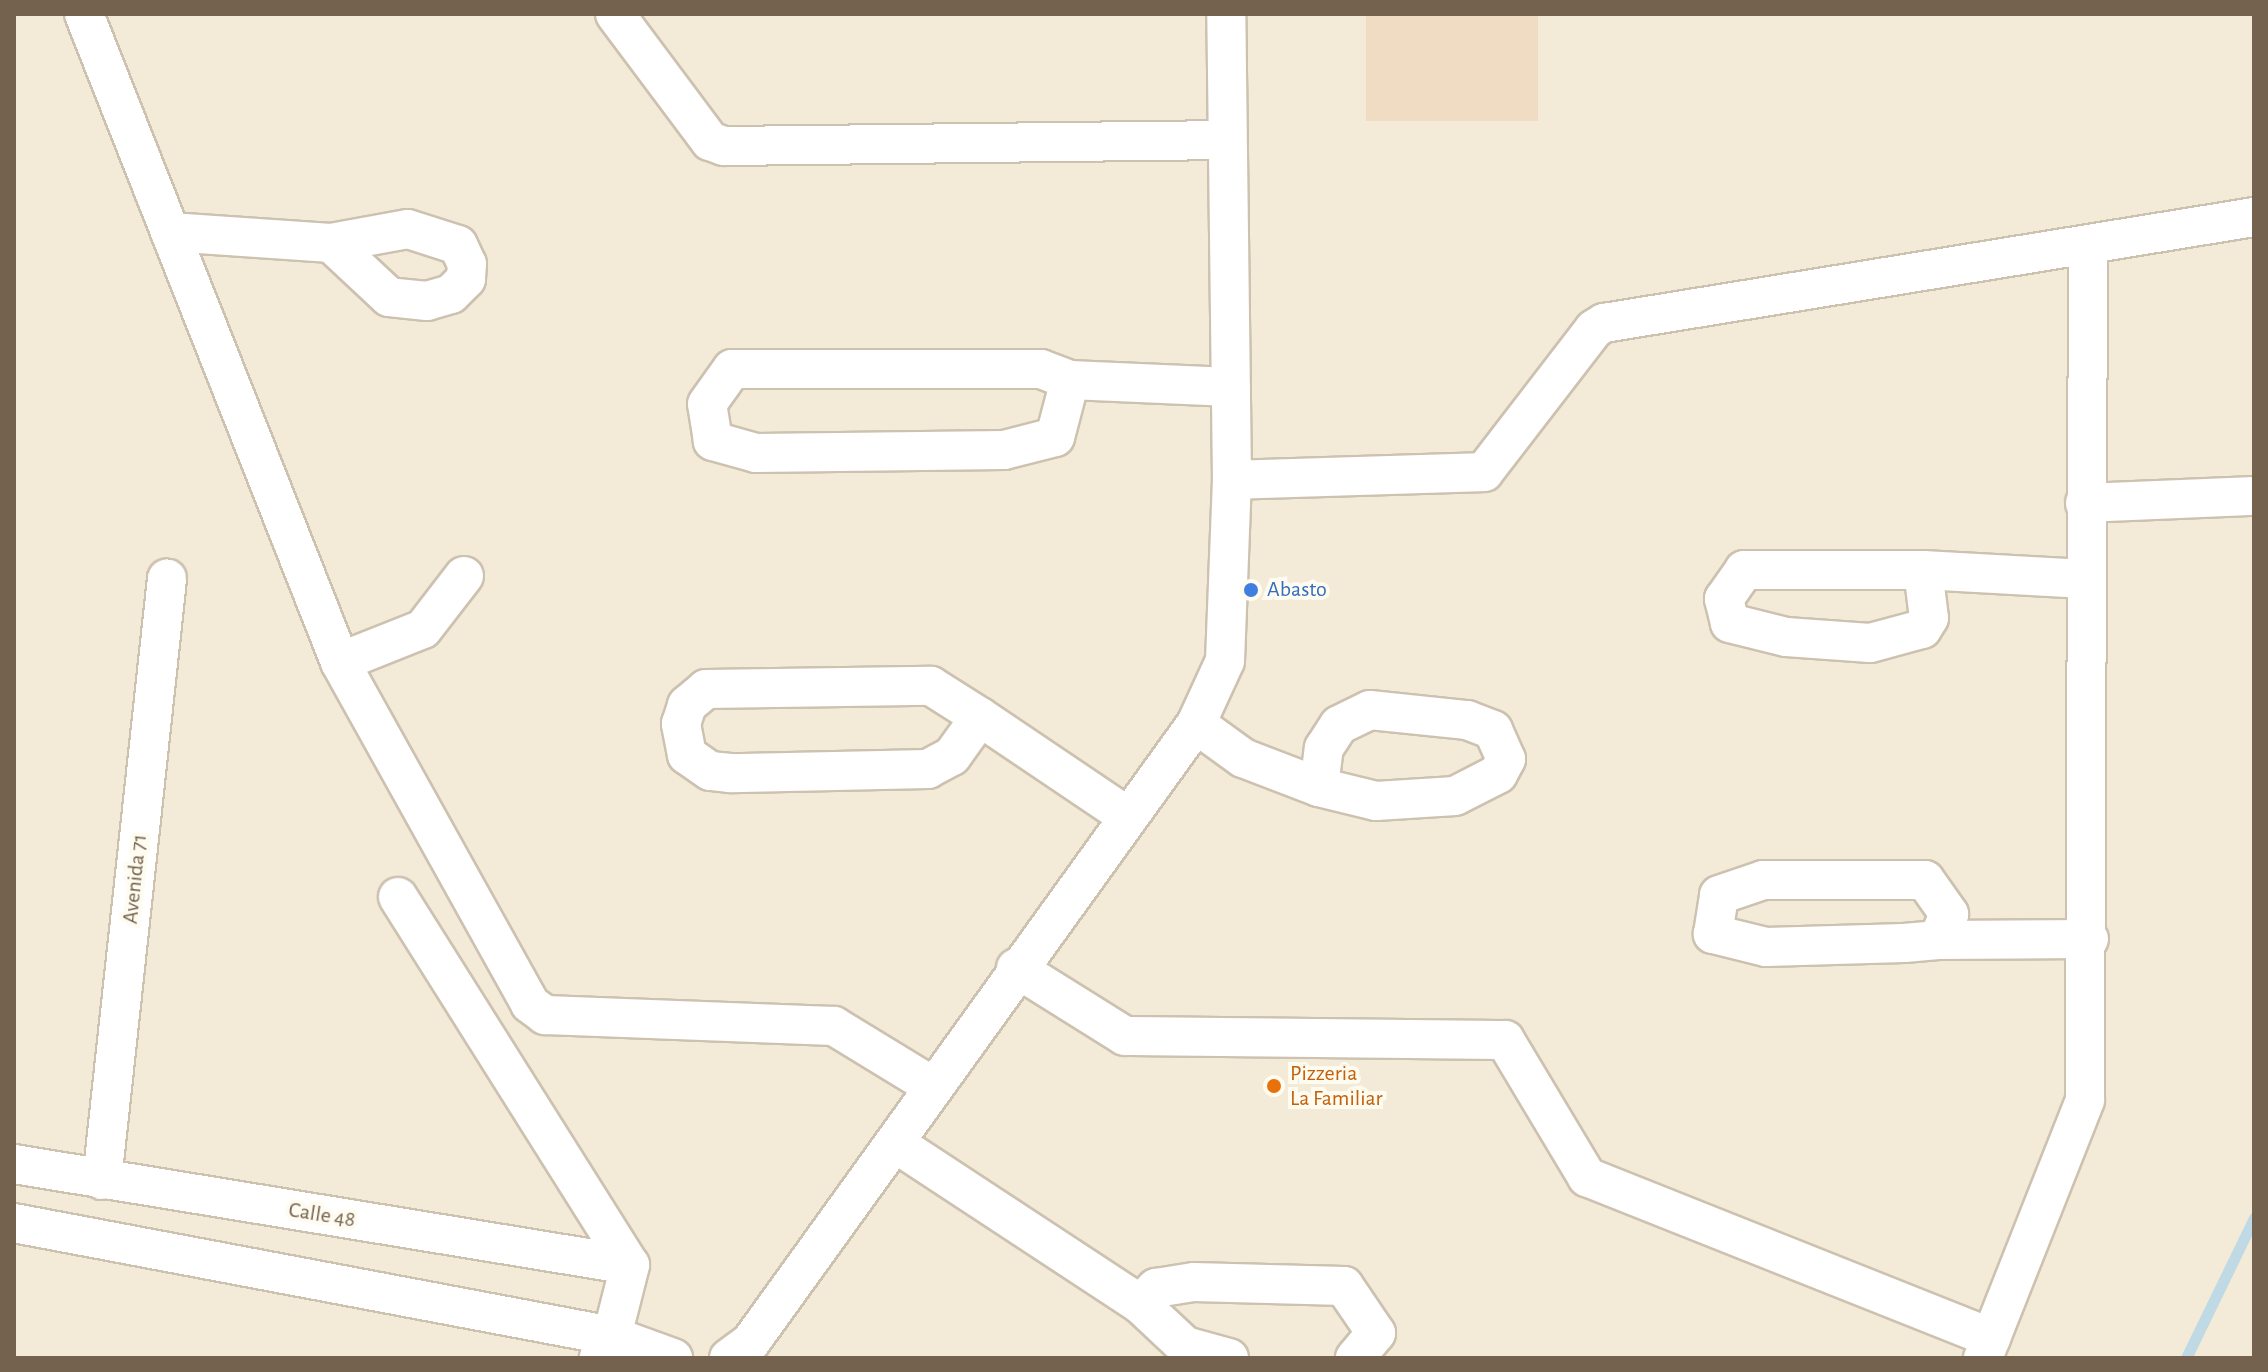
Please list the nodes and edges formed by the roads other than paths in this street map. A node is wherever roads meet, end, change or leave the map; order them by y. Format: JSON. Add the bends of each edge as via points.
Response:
{"nodes":[{"id":1,"x":84,"y":14,"type":"edge"},
{"id":2,"x":615,"y":14,"type":"edge"},
{"id":3,"x":1226,"y":14,"type":"edge"},
{"id":4,"x":1227,"y":140,"type":"junction"},
{"id":5,"x":2254,"y":217,"type":"edge"},
{"id":6,"x":170,"y":232,"type":"junction"},
{"id":7,"x":331,"y":243,"type":"dead end"},
{"id":8,"x":2088,"y":245,"type":"junction"},
{"id":9,"x":1070,"y":380,"type":"junction"},
{"id":10,"x":1231,"y":387,"type":"junction"},
{"id":11,"x":1232,"y":480,"type":"junction"},
{"id":12,"x":2254,"y":496,"type":"edge"},
{"id":13,"x":2085,"y":503,"type":"junction"},
{"id":14,"x":1923,"y":570,"type":"junction"},
{"id":15,"x":464,"y":576,"type":"dead end"},
{"id":16,"x":167,"y":579,"type":"dead end"},
{"id":17,"x":2085,"y":579,"type":"junction"},
{"id":18,"x":340,"y":662,"type":"junction"},
{"id":19,"x":980,"y":717,"type":"junction"},
{"id":20,"x":1196,"y":724,"type":"junction"},
{"id":21,"x":1319,"y":787,"type":"dead end"},
{"id":22,"x":1128,"y":817,"type":"junction"},
{"id":23,"x":398,"y":897,"type":"dead end"},
{"id":24,"x":2089,"y":939,"type":"junction"},
{"id":25,"x":1938,"y":940,"type":"junction"},
{"id":26,"x":1016,"y":968,"type":"junction"},
{"id":27,"x":934,"y":1087,"type":"junction"},
{"id":28,"x":895,"y":1143,"type":"junction"},
{"id":29,"x":14,"y":1164,"type":"edge"},
{"id":30,"x":102,"y":1180,"type":"junction"},
{"id":31,"x":14,"y":1223,"type":"edge"},
{"id":32,"x":630,"y":1265,"type":"junction"},
{"id":33,"x":1140,"y":1304,"type":"junction"},
{"id":34,"x":606,"y":1347,"type":"edge"},
{"id":35,"x":1987,"y":1348,"type":"edge"},
{"id":36,"x":742,"y":1355,"type":"edge"},
{"id":37,"x":673,"y":1358,"type":"edge"},
{"id":38,"x":1229,"y":1358,"type":"edge"},
{"id":39,"x":1355,"y":1358,"type":"edge"}],
"edges":[{"from":1,"to":6,"type":"street"},
{"from":2,"to":4,"type":"street","via":[[710,141],[724,146]]},
{"from":3,"to":4,"type":"street"},
{"from":4,"to":10,"type":"street"},
{"from":5,"to":8,"type":"street"},
{"from":6,"to":7,"type":"street"},
{"from":6,"to":18,"type":"street"},
{"from":8,"to":11,"type":"street","via":[[1604,323],[1594,329],[1484,472]]},
{"from":8,"to":13,"type":"street"},
{"from":9,"to":9,"type":"street","via":[[1041,369],[732,369],[707,404],[713,441],[756,453],[1004,450],[1055,437]]},
{"from":9,"to":10,"type":"street"},
{"from":10,"to":11,"type":"street"},
{"from":11,"to":20,"type":"street","via":[[1225,661]]},
{"from":12,"to":13,"type":"street"},
{"from":13,"to":17,"type":"street"},
{"from":14,"to":14,"type":"street","via":[[1744,570],[1724,599],[1730,623],[1786,637],[1870,643],[1922,629],[1929,618]]},
{"from":14,"to":17,"type":"street"},
{"from":15,"to":18,"type":"street","via":[[423,629]]},
{"from":16,"to":30,"type":"street","name":"Avenida 71"},
{"from":17,"to":24,"type":"street"},
{"from":18,"to":27,"type":"street","via":[[536,1011],[834,1026]]},
{"from":19,"to":19,"type":"street","via":[[931,686],[706,689],[687,705],[681,724],[687,755],[710,771],[913,770],[928,769],[952,756]]},
{"from":19,"to":22,"type":"street"},
{"from":20,"to":21,"type":"street","via":[[1243,758]]},
{"from":20,"to":22,"type":"street"},
{"from":22,"to":26,"type":"street"},
{"from":23,"to":32,"type":"street"},
{"from":24,"to":25,"type":"street"},
{"from":24,"to":35,"type":"street","via":[[2085,1100]]},
{"from":25,"to":25,"type":"street","via":[[1949,914],[1925,880],[1763,880],[1719,895],[1713,934],[1766,947]]},
{"from":26,"to":27,"type":"street"},
{"from":26,"to":35,"type":"street","via":[[1125,1036],[1505,1040],[1587,1177]]},
{"from":27,"to":28,"type":"street"},
{"from":28,"to":33,"type":"street"},
{"from":28,"to":36,"type":"street"},
{"from":29,"to":30,"type":"street","name":"Calle 48"},
{"from":30,"to":32,"type":"street","name":"Calle 48"},
{"from":31,"to":34,"type":"street"},
{"from":32,"to":34,"type":"street"},
{"from":33,"to":38,"type":"street","via":[[1185,1346]]},
{"from":33,"to":39,"type":"street","via":[[1156,1288],[1194,1282],[1344,1286],[1376,1333]]},
{"from":34,"to":37,"type":"street"}]}
